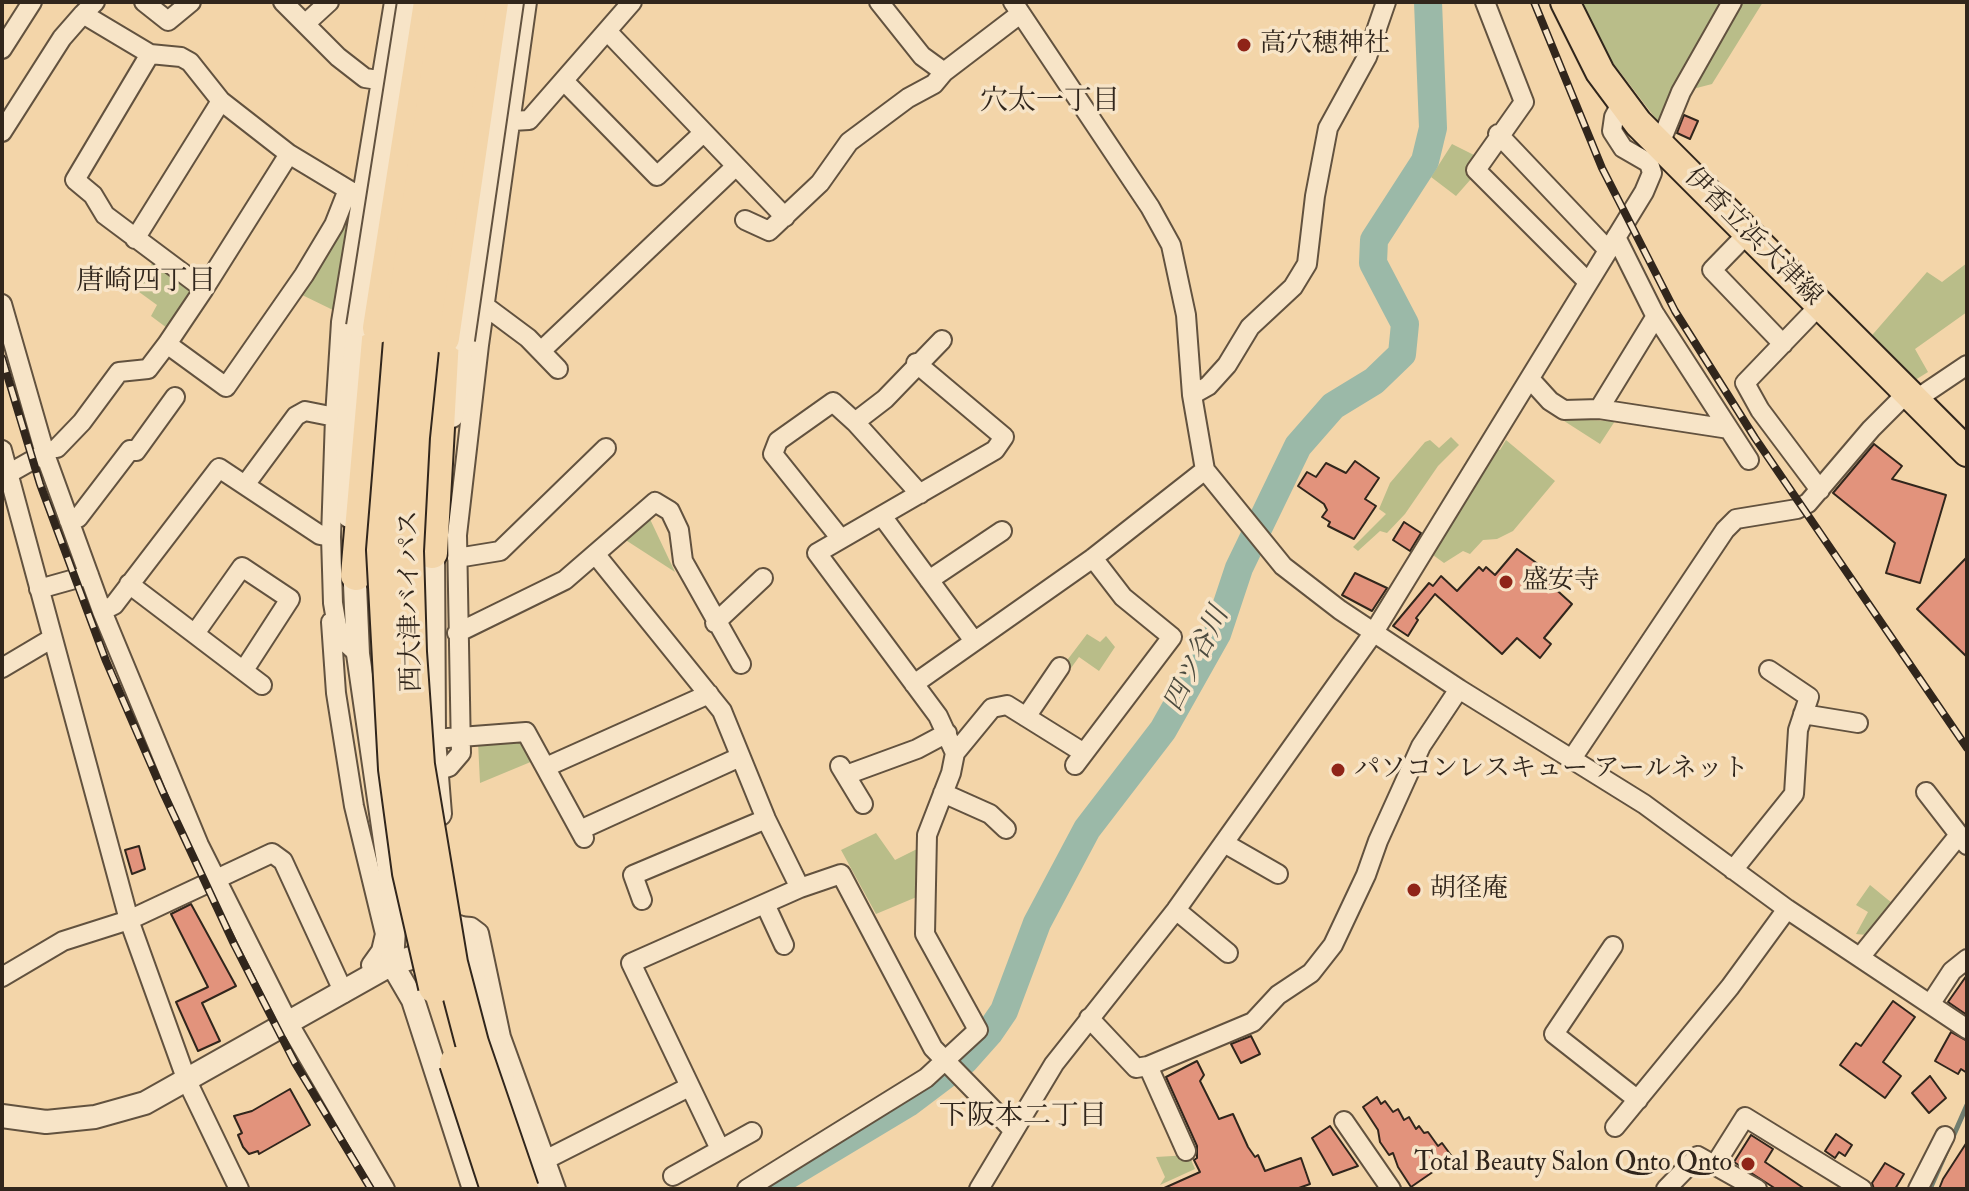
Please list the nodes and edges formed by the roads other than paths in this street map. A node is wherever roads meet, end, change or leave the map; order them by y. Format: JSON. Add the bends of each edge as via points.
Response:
{"nodes":[{"id":1,"x":32,"y":2,"type":"edge"},
{"id":2,"x":144,"y":2,"type":"edge"},
{"id":3,"x":191,"y":2,"type":"edge"},
{"id":4,"x":283,"y":2,"type":"edge"},
{"id":5,"x":329,"y":2,"type":"edge"},
{"id":6,"x":394,"y":2,"type":"edge"},
{"id":7,"x":409,"y":2,"type":"edge"},
{"id":8,"x":429,"y":2,"type":"edge"},
{"id":9,"x":447,"y":2,"type":"edge"},
{"id":10,"x":471,"y":2,"type":"edge"},
{"id":11,"x":493,"y":2,"type":"edge"},
{"id":12,"x":512,"y":2,"type":"edge"},
{"id":13,"x":527,"y":2,"type":"edge"},
{"id":14,"x":632,"y":2,"type":"edge"},
{"id":15,"x":879,"y":2,"type":"edge"},
{"id":16,"x":1386,"y":2,"type":"edge"},
{"id":17,"x":1485,"y":2,"type":"edge"},
{"id":18,"x":1565,"y":2,"type":"edge"},
{"id":19,"x":1732,"y":2,"type":"edge"},
{"id":20,"x":89,"y":8,"type":"edge"},
{"id":21,"x":1017,"y":8,"type":"edge"},
{"id":22,"x":305,"y":24,"type":"junction"},
{"id":23,"x":607,"y":31,"type":"junction"},
{"id":24,"x":2,"y":49,"type":"edge"},
{"id":25,"x":150,"y":54,"type":"junction"},
{"id":26,"x":944,"y":72,"type":"junction"},
{"id":27,"x":378,"y":80,"type":"junction"},
{"id":28,"x":564,"y":81,"type":"junction"},
{"id":29,"x":221,"y":101,"type":"junction"},
{"id":30,"x":1622,"y":102,"type":"junction"},
{"id":31,"x":512,"y":121,"type":"junction"},
{"id":32,"x":2,"y":132,"type":"edge"},
{"id":33,"x":703,"y":133,"type":"junction"},
{"id":34,"x":1498,"y":134,"type":"junction"},
{"id":35,"x":1659,"y":146,"type":"junction"},
{"id":36,"x":289,"y":154,"type":"junction"},
{"id":37,"x":735,"y":167,"type":"junction"},
{"id":38,"x":353,"y":194,"type":"junction"},
{"id":39,"x":498,"y":216,"type":"junction"},
{"id":40,"x":785,"y":217,"type":"junction"},
{"id":41,"x":745,"y":220,"type":"dead end"},
{"id":42,"x":1746,"y":235,"type":"junction"},
{"id":43,"x":135,"y":239,"type":"junction"},
{"id":44,"x":1612,"y":243,"type":"junction"},
{"id":45,"x":1587,"y":281,"type":"junction"},
{"id":46,"x":204,"y":289,"type":"junction"},
{"id":47,"x":2,"y":304,"type":"edge"},
{"id":48,"x":485,"y":306,"type":"junction"},
{"id":49,"x":1819,"y":306,"type":"junction"},
{"id":50,"x":1656,"y":316,"type":"junction"},
{"id":51,"x":368,"y":327,"type":"junction"},
{"id":52,"x":453,"y":339,"type":"junction"},
{"id":53,"x":942,"y":340,"type":"dead end"},
{"id":54,"x":167,"y":344,"type":"junction"},
{"id":55,"x":1783,"y":344,"type":"junction"},
{"id":56,"x":541,"y":351,"type":"junction"},
{"id":57,"x":8,"y":354,"type":"edge"},
{"id":58,"x":916,"y":363,"type":"junction"},
{"id":59,"x":1967,"y":365,"type":"edge"},
{"id":60,"x":558,"y":369,"type":"dead end"},
{"id":61,"x":1530,"y":379,"type":"junction"},
{"id":62,"x":1192,"y":395,"type":"junction"},
{"id":63,"x":175,"y":397,"type":"dead end"},
{"id":64,"x":1911,"y":397,"type":"junction"},
{"id":65,"x":1599,"y":409,"type":"junction"},
{"id":66,"x":335,"y":417,"type":"junction"},
{"id":67,"x":855,"y":422,"type":"junction"},
{"id":68,"x":1729,"y":429,"type":"junction"},
{"id":69,"x":606,"y":448,"type":"dead end"},
{"id":70,"x":2,"y":450,"type":"edge"},
{"id":71,"x":51,"y":450,"type":"junction"},
{"id":72,"x":1967,"y":452,"type":"edge"},
{"id":73,"x":1749,"y":460,"type":"dead end"},
{"id":74,"x":1205,"y":470,"type":"junction"},
{"id":75,"x":8,"y":474,"type":"junction"},
{"id":76,"x":245,"y":485,"type":"junction"},
{"id":77,"x":1820,"y":490,"type":"junction"},
{"id":78,"x":920,"y":494,"type":"junction"},
{"id":79,"x":882,"y":516,"type":"junction"},
{"id":80,"x":69,"y":521,"type":"junction"},
{"id":81,"x":1002,"y":531,"type":"dead end"},
{"id":82,"x":331,"y":537,"type":"junction"},
{"id":83,"x":841,"y":539,"type":"junction"},
{"id":84,"x":444,"y":555,"type":"junction"},
{"id":85,"x":596,"y":555,"type":"junction"},
{"id":86,"x":1093,"y":558,"type":"junction"},
{"id":87,"x":89,"y":575,"type":"junction"},
{"id":88,"x":356,"y":575,"type":"joint"},
{"id":89,"x":763,"y":578,"type":"dead end"},
{"id":90,"x":929,"y":580,"type":"junction"},
{"id":91,"x":129,"y":584,"type":"junction"},
{"id":92,"x":39,"y":589,"type":"junction"},
{"id":93,"x":333,"y":603,"type":"junction"},
{"id":94,"x":102,"y":611,"type":"junction"},
{"id":95,"x":715,"y":623,"type":"junction"},
{"id":96,"x":196,"y":632,"type":"junction"},
{"id":97,"x":1374,"y":632,"type":"junction"},
{"id":98,"x":457,"y":633,"type":"junction"},
{"id":99,"x":51,"y":639,"type":"junction"},
{"id":100,"x":974,"y":641,"type":"junction"},
{"id":101,"x":358,"y":654,"type":"junction"},
{"id":102,"x":741,"y":664,"type":"dead end"},
{"id":103,"x":1060,"y":667,"type":"dead end"},
{"id":104,"x":2,"y":668,"type":"edge"},
{"id":105,"x":244,"y":670,"type":"junction"},
{"id":106,"x":1769,"y":670,"type":"dead end"},
{"id":107,"x":914,"y":684,"type":"junction"},
{"id":108,"x":262,"y":685,"type":"dead end"},
{"id":109,"x":1459,"y":689,"type":"junction"},
{"id":110,"x":709,"y":694,"type":"junction"},
{"id":111,"x":1803,"y":714,"type":"junction"},
{"id":112,"x":1026,"y":717,"type":"junction"},
{"id":113,"x":1858,"y":723,"type":"dead end"},
{"id":114,"x":947,"y":733,"type":"junction"},
{"id":115,"x":461,"y":734,"type":"junction"},
{"id":116,"x":434,"y":739,"type":"junction"},
{"id":117,"x":955,"y":753,"type":"junction"},
{"id":118,"x":740,"y":757,"type":"junction"},
{"id":119,"x":1571,"y":760,"type":"junction"},
{"id":120,"x":546,"y":767,"type":"junction"},
{"id":121,"x":436,"y":771,"type":"junction"},
{"id":122,"x":943,"y":793,"type":"junction"},
{"id":123,"x":1925,"y":793,"type":"dead end"},
{"id":124,"x":863,"y":804,"type":"dead end"},
{"id":125,"x":766,"y":819,"type":"junction"},
{"id":126,"x":1006,"y":829,"type":"dead end"},
{"id":127,"x":1963,"y":840,"type":"edge"},
{"id":128,"x":1224,"y":843,"type":"junction"},
{"id":129,"x":1733,"y":870,"type":"junction"},
{"id":130,"x":1278,"y":874,"type":"dead end"},
{"id":131,"x":216,"y":879,"type":"junction"},
{"id":132,"x":800,"y":888,"type":"junction"},
{"id":133,"x":642,"y":900,"type":"dead end"},
{"id":134,"x":765,"y":904,"type":"junction"},
{"id":135,"x":1787,"y":909,"type":"junction"},
{"id":136,"x":1176,"y":910,"type":"junction"},
{"id":137,"x":129,"y":920,"type":"junction"},
{"id":138,"x":460,"y":934,"type":"junction"},
{"id":139,"x":784,"y":945,"type":"dead end"},
{"id":140,"x":1613,"y":946,"type":"dead end"},
{"id":141,"x":1228,"y":953,"type":"dead end"},
{"id":142,"x":1861,"y":956,"type":"junction"},
{"id":143,"x":1967,"y":959,"type":"edge"},
{"id":144,"x":384,"y":969,"type":"junction"},
{"id":145,"x":2,"y":977,"type":"edge"},
{"id":146,"x":344,"y":993,"type":"junction"},
{"id":147,"x":1931,"y":1003,"type":"junction"},
{"id":148,"x":1089,"y":1018,"type":"junction"},
{"id":149,"x":289,"y":1024,"type":"junction"},
{"id":150,"x":1967,"y":1029,"type":"edge"},
{"id":151,"x":951,"y":1065,"type":"junction"},
{"id":152,"x":1148,"y":1066,"type":"junction"},
{"id":153,"x":187,"y":1081,"type":"junction"},
{"id":154,"x":689,"y":1087,"type":"junction"},
{"id":155,"x":1638,"y":1100,"type":"junction"},
{"id":156,"x":2,"y":1116,"type":"edge"},
{"id":157,"x":1344,"y":1121,"type":"dead end"},
{"id":158,"x":1615,"y":1127,"type":"dead end"},
{"id":159,"x":1013,"y":1130,"type":"junction"},
{"id":160,"x":752,"y":1132,"type":"dead end"},
{"id":161,"x":1945,"y":1136,"type":"dead end"},
{"id":162,"x":720,"y":1149,"type":"junction"},
{"id":163,"x":1186,"y":1151,"type":"dead end"},
{"id":164,"x":545,"y":1160,"type":"junction"},
{"id":165,"x":1716,"y":1163,"type":"junction"},
{"id":166,"x":673,"y":1176,"type":"edge"},
{"id":167,"x":1677,"y":1185,"type":"edge"},
{"id":168,"x":239,"y":1189,"type":"edge"},
{"id":169,"x":385,"y":1189,"type":"edge"},
{"id":170,"x":474,"y":1189,"type":"edge"},
{"id":171,"x":497,"y":1189,"type":"edge"},
{"id":172,"x":522,"y":1189,"type":"edge"},
{"id":173,"x":540,"y":1189,"type":"edge"},
{"id":174,"x":556,"y":1189,"type":"edge"},
{"id":175,"x":747,"y":1189,"type":"edge"},
{"id":176,"x":979,"y":1189,"type":"edge"},
{"id":177,"x":1391,"y":1189,"type":"edge"},
{"id":178,"x":1757,"y":1189,"type":"edge"},
{"id":179,"x":1862,"y":1189,"type":"edge"},
{"id":180,"x":1918,"y":1189,"type":"edge"}],
"edges":[{"from":1,"to":24,"type":"street"},
{"from":2,"to":3,"type":"street","via":[[168,21]]},
{"from":4,"to":22,"type":"street"},
{"from":5,"to":22,"type":"street"},
{"from":6,"to":27,"type":"street"},
{"from":7,"to":51,"type":"street","bridge":true},
{"from":8,"to":51,"type":"highway","bridge":true},
{"from":9,"to":171,"type":"highway","name":"西大津バイパス","bridge":true,"via":[[390,436],[383,550],[386,657],[409,873],[434,983]]},
{"from":10,"to":172,"type":"highway","name":"西大津バイパス","bridge":true,"via":[[413,437],[407,551],[410,652],[418,765],[451,963]]},
{"from":11,"to":52,"type":"highway","bridge":true},
{"from":12,"to":52,"type":"street","bridge":true},
{"from":13,"to":31,"type":"street"},
{"from":14,"to":23,"type":"street"},
{"from":15,"to":26,"type":"street","via":[[922,56]]},
{"from":16,"to":62,"type":"street","via":[[1367,57],[1328,128],[1307,264],[1293,287],[1250,327],[1227,365]]},
{"from":17,"to":34,"type":"street","via":[[1524,102]]},
{"from":18,"to":30,"type":"main road","name":"伊香立浜大津線","via":[[1600,72]]},
{"from":19,"to":35,"type":"street","via":[[1681,92]]},
{"from":20,"to":25,"type":"street"},
{"from":20,"to":32,"type":"street","via":[[62,38]]},
{"from":21,"to":26,"type":"street"},
{"from":21,"to":62,"type":"street","via":[[1171,245],[1186,315]]},
{"from":22,"to":27,"type":"street","via":[[365,78]]},
{"from":23,"to":28,"type":"street"},
{"from":23,"to":33,"type":"street"},
{"from":25,"to":29,"type":"street","via":[[190,62]]},
{"from":25,"to":43,"type":"street","via":[[75,180]]},
{"from":26,"to":40,"type":"street","via":[[849,142],[820,183]]},
{"from":27,"to":38,"type":"street"},
{"from":28,"to":31,"type":"street","via":[[529,120]]},
{"from":28,"to":33,"type":"street","via":[[657,176]]},
{"from":29,"to":36,"type":"street"},
{"from":29,"to":43,"type":"street"},
{"from":30,"to":35,"type":"main road","name":"伊香立浜大津線"},
{"from":30,"to":44,"type":"street","via":[[1614,117],[1615,141],[1649,163],[1652,173]]},
{"from":31,"to":39,"type":"street"},
{"from":33,"to":37,"type":"street"},
{"from":34,"to":44,"type":"street"},
{"from":34,"to":45,"type":"street","via":[[1476,170]]},
{"from":35,"to":42,"type":"main road","name":"伊香立浜大津線"},
{"from":36,"to":38,"type":"street"},
{"from":36,"to":46,"type":"street"},
{"from":37,"to":40,"type":"street"},
{"from":37,"to":56,"type":"street","via":[[659,240],[629,253]]},
{"from":38,"to":39,"type":"street"},
{"from":38,"to":54,"type":"street","via":[[226,387]]},
{"from":38,"to":66,"type":"street"},
{"from":39,"to":48,"type":"street"},
{"from":40,"to":41,"type":"street","via":[[769,231]]},
{"from":42,"to":49,"type":"main road","name":"伊香立浜大津線"},
{"from":42,"to":55,"type":"street","via":[[1712,270]]},
{"from":43,"to":46,"type":"street"},
{"from":44,"to":45,"type":"street"},
{"from":44,"to":50,"type":"street"},
{"from":45,"to":61,"type":"street"},
{"from":46,"to":54,"type":"street"},
{"from":47,"to":57,"type":"street"},
{"from":48,"to":56,"type":"street"},
{"from":48,"to":84,"type":"street"},
{"from":49,"to":55,"type":"street"},
{"from":49,"to":64,"type":"main road","name":"伊香立浜大津線"},
{"from":50,"to":65,"type":"street"},
{"from":50,"to":68,"type":"street"},
{"from":51,"to":88,"type":"highway"},
{"from":52,"to":84,"type":"highway"},
{"from":53,"to":58,"type":"street"},
{"from":54,"to":71,"type":"street","via":[[148,369],[119,372]]},
{"from":55,"to":77,"type":"street","via":[[1745,383]]},
{"from":56,"to":60,"type":"street"},
{"from":57,"to":71,"type":"street"},
{"from":58,"to":67,"type":"street","via":[[885,399]]},
{"from":58,"to":78,"type":"street","via":[[1004,437],[995,450]]},
{"from":59,"to":64,"type":"street"},
{"from":61,"to":65,"type":"street","via":[[1564,410]]},
{"from":61,"to":97,"type":"street"},
{"from":62,"to":74,"type":"street"},
{"from":63,"to":80,"type":"street","via":[[136,451],[130,450],[78,518]]},
{"from":64,"to":72,"type":"main road","name":"伊香立浜大津線"},
{"from":64,"to":77,"type":"street","via":[[1871,429]]},
{"from":65,"to":68,"type":"street"},
{"from":66,"to":76,"type":"street","via":[[305,411],[296,416]]},
{"from":66,"to":82,"type":"street"},
{"from":67,"to":78,"type":"street"},
{"from":67,"to":83,"type":"street","via":[[833,402],[778,441],[773,454]]},
{"from":68,"to":73,"type":"street"},
{"from":69,"to":84,"type":"street","via":[[500,551]]},
{"from":70,"to":75,"type":"street"},
{"from":71,"to":75,"type":"street"},
{"from":71,"to":80,"type":"street"},
{"from":74,"to":86,"type":"street"},
{"from":74,"to":97,"type":"street","via":[[1283,566]]},
{"from":75,"to":92,"type":"street"},
{"from":76,"to":82,"type":"street"},
{"from":76,"to":91,"type":"street","via":[[219,468]]},
{"from":77,"to":119,"type":"street","via":[[1802,507],[1736,519],[1725,530]]},
{"from":78,"to":79,"type":"street"},
{"from":79,"to":83,"type":"street"},
{"from":79,"to":90,"type":"street"},
{"from":80,"to":87,"type":"street"},
{"from":81,"to":90,"type":"street"},
{"from":82,"to":93,"type":"street"},
{"from":83,"to":107,"type":"street","via":[[817,553]]},
{"from":84,"to":98,"type":"street"},
{"from":84,"to":116,"type":"street"},
{"from":85,"to":95,"type":"street","via":[[655,502],[670,511],[683,561]]},
{"from":85,"to":98,"type":"street","via":[[565,580]]},
{"from":85,"to":110,"type":"street"},
{"from":86,"to":100,"type":"street"},
{"from":86,"to":112,"type":"street","via":[[1123,597],[1172,637],[1080,759]]},
{"from":87,"to":92,"type":"street"},
{"from":87,"to":94,"type":"street"},
{"from":88,"to":101,"type":"street"},
{"from":89,"to":95,"type":"street"},
{"from":90,"to":100,"type":"street"},
{"from":91,"to":94,"type":"street","via":[[114,605]]},
{"from":91,"to":96,"type":"street"},
{"from":92,"to":99,"type":"street"},
{"from":93,"to":101,"type":"street","via":[[337,626]]},
{"from":93,"to":144,"type":"street","via":[[336,693],[354,806],[385,934],[371,965]]},
{"from":94,"to":131,"type":"street"},
{"from":95,"to":102,"type":"street"},
{"from":96,"to":105,"type":"street"},
{"from":96,"to":105,"type":"street","via":[[242,567],[290,599]]},
{"from":97,"to":109,"type":"street"},
{"from":97,"to":128,"type":"street"},
{"from":98,"to":115,"type":"street"},
{"from":99,"to":104,"type":"street"},
{"from":99,"to":137,"type":"street"},
{"from":100,"to":107,"type":"street"},
{"from":101,"to":144,"type":"street","via":[[395,910]]},
{"from":103,"to":112,"type":"street"},
{"from":105,"to":108,"type":"street"},
{"from":106,"to":111,"type":"street","via":[[1809,697]]},
{"from":107,"to":114,"type":"street"},
{"from":109,"to":119,"type":"street"},
{"from":109,"to":152,"type":"street","via":[[1421,746],[1322,962],[1253,1022]]},
{"from":110,"to":118,"type":"street","via":[[722,711]]},
{"from":110,"to":120,"type":"street"},
{"from":111,"to":113,"type":"street"},
{"from":111,"to":129,"type":"street","via":[[1795,748],[1794,794]]},
{"from":112,"to":117,"type":"street","via":[[1007,705],[992,708]]},
{"from":114,"to":117,"type":"street"},
{"from":114,"to":124,"type":"street","via":[[917,749],[843,770]]},
{"from":115,"to":116,"type":"street"},
{"from":115,"to":120,"type":"street","via":[[526,732]]},
{"from":115,"to":121,"type":"street","via":[[461,753],[449,767]]},
{"from":116,"to":121,"type":"street"},
{"from":117,"to":122,"type":"street"},
{"from":118,"to":120,"type":"street","via":[[582,834]]},
{"from":118,"to":125,"type":"street"},
{"from":119,"to":129,"type":"street","via":[[1644,804]]},
{"from":121,"to":138,"type":"street"},
{"from":122,"to":126,"type":"street","via":[[990,814]]},
{"from":122,"to":151,"type":"street","via":[[927,835],[925,934],[978,1030]]},
{"from":123,"to":127,"type":"street"},
{"from":125,"to":132,"type":"street"},
{"from":125,"to":133,"type":"street","via":[[633,875]]},
{"from":127,"to":142,"type":"street"},
{"from":128,"to":130,"type":"street"},
{"from":128,"to":136,"type":"street"},
{"from":129,"to":135,"type":"street"},
{"from":131,"to":137,"type":"street"},
{"from":131,"to":146,"type":"street","via":[[272,853],[283,861]]},
{"from":131,"to":149,"type":"street"},
{"from":132,"to":134,"type":"street"},
{"from":132,"to":151,"type":"street","via":[[841,874],[933,1048]]},
{"from":134,"to":139,"type":"street"},
{"from":134,"to":154,"type":"street","via":[[631,963]]},
{"from":135,"to":142,"type":"street"},
{"from":135,"to":155,"type":"street"},
{"from":136,"to":141,"type":"street"},
{"from":136,"to":148,"type":"street"},
{"from":137,"to":145,"type":"street","via":[[63,941]]},
{"from":137,"to":153,"type":"street"},
{"from":138,"to":144,"type":"street"},
{"from":138,"to":164,"type":"street","via":[[471,927],[479,933],[501,1037]]},
{"from":138,"to":173,"type":"street"},
{"from":140,"to":155,"type":"street","via":[[1554,1034]]},
{"from":142,"to":147,"type":"street"},
{"from":143,"to":147,"type":"street","via":[[1952,971]]},
{"from":144,"to":146,"type":"street"},
{"from":144,"to":170,"type":"street","via":[[413,1000]]},
{"from":146,"to":149,"type":"street"},
{"from":147,"to":150,"type":"street"},
{"from":148,"to":152,"type":"street","via":[[1136,1068]]},
{"from":148,"to":159,"type":"street"},
{"from":149,"to":153,"type":"street"},
{"from":149,"to":169,"type":"street"},
{"from":151,"to":159,"type":"street"},
{"from":151,"to":175,"type":"street"},
{"from":152,"to":163,"type":"street"},
{"from":153,"to":156,"type":"street","via":[[145,1103],[95,1117],[46,1122]]},
{"from":153,"to":168,"type":"street"},
{"from":154,"to":162,"type":"street"},
{"from":154,"to":164,"type":"street"},
{"from":155,"to":158,"type":"street"},
{"from":157,"to":177,"type":"street"},
{"from":159,"to":176,"type":"street"},
{"from":160,"to":162,"type":"street"},
{"from":161,"to":180,"type":"street"},
{"from":162,"to":166,"type":"street"},
{"from":164,"to":174,"type":"street"},
{"from":165,"to":167,"type":"street","via":[[1698,1156]]},
{"from":165,"to":178,"type":"street"},
{"from":165,"to":179,"type":"street","via":[[1745,1117]]}]}
